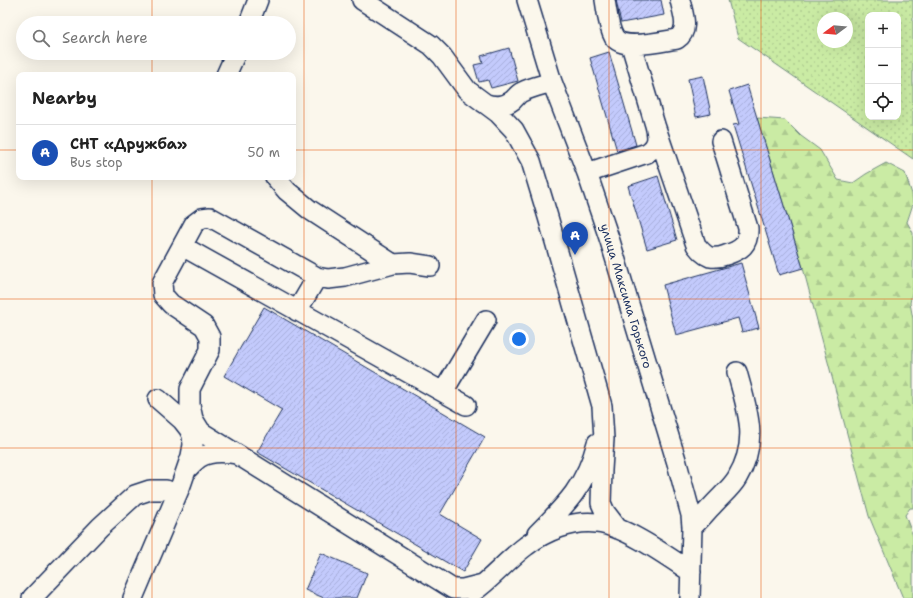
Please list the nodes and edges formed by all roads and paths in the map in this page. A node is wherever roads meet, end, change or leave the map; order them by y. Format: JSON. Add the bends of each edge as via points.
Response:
{"nodes":[{"id":1,"x":258,"y":0,"type":"edge"},
{"id":2,"x":362,"y":0,"type":"edge"},
{"id":3,"x":527,"y":0,"type":"edge"},
{"id":4,"x":605,"y":0,"type":"edge"},
{"id":5,"x":680,"y":0,"type":"edge"},
{"id":6,"x":251,"y":16,"type":"edge"},
{"id":7,"x":631,"y":45,"type":"junction"},
{"id":8,"x":233,"y":60,"type":"edge"},
{"id":9,"x":227,"y":72,"type":"edge"},
{"id":10,"x":552,"y":82,"type":"junction"},
{"id":11,"x":512,"y":101,"type":"junction"},
{"id":12,"x":484,"y":103,"type":"junction"},
{"id":13,"x":655,"y":125,"type":"junction"},
{"id":14,"x":514,"y":130,"type":"junction"},
{"id":15,"x":721,"y":141,"type":"dead end"},
{"id":16,"x":587,"y":174,"type":"junction"},
{"id":17,"x":278,"y":180,"type":"edge"},
{"id":18,"x":182,"y":246,"type":"junction"},
{"id":19,"x":393,"y":264,"type":"junction"},
{"id":20,"x":430,"y":266,"type":"dead end"},
{"id":21,"x":316,"y":277,"type":"junction"},
{"id":22,"x":297,"y":311,"type":"junction"},
{"id":23,"x":486,"y":320,"type":"dead end"},
{"id":24,"x":737,"y":372,"type":"dead end"},
{"id":25,"x":443,"y":392,"type":"junction"},
{"id":26,"x":158,"y":399,"type":"dead end"},
{"id":27,"x":466,"y":404,"type":"dead end"},
{"id":28,"x":602,"y":406,"type":"junction"},
{"id":29,"x":182,"y":420,"type":"junction"},
{"id":30,"x":201,"y":432,"type":"junction"},
{"id":31,"x":236,"y":454,"type":"junction"},
{"id":32,"x":187,"y":469,"type":"junction"},
{"id":33,"x":177,"y":494,"type":"junction"},
{"id":34,"x":692,"y":527,"type":"junction"},
{"id":35,"x":618,"y":529,"type":"junction"},
{"id":36,"x":526,"y":545,"type":"junction"},
{"id":37,"x":691,"y":572,"type":"junction"},
{"id":38,"x":483,"y":584,"type":"junction"},
{"id":39,"x":32,"y":598,"type":"edge"},
{"id":40,"x":133,"y":598,"type":"edge"},
{"id":41,"x":464,"y":598,"type":"edge"},
{"id":42,"x":690,"y":598,"type":"edge"}],
"edges":[{"from":1,"to":6,"type":"street"},
{"from":2,"to":12,"type":"street","via":[[431,45],[467,90]]},
{"from":3,"to":10,"type":"street","name":"улица Максима Горького"},
{"from":4,"to":7,"type":"street","via":[[614,38],[618,42]]},
{"from":5,"to":7,"type":"street","via":[[685,28],[682,35],[677,39]]},
{"from":7,"to":13,"type":"street"},
{"from":8,"to":9,"type":"street"},
{"from":10,"to":11,"type":"street","via":[[521,92]]},
{"from":10,"to":16,"type":"street","name":"улица Максима Горького"},
{"from":11,"to":12,"type":"street","via":[[498,106]]},
{"from":11,"to":14,"type":"street","via":[[508,116]]},
{"from":12,"to":14,"type":"street"},
{"from":13,"to":15,"type":"street","via":[[696,245],[711,257],[737,251],[744,245],[748,236],[748,228]]},
{"from":13,"to":16,"type":"street","via":[[657,137],[653,149]]},
{"from":14,"to":28,"type":"street","via":[[531,161]]},
{"from":16,"to":34,"type":"street","name":"улица Максима Горького","via":[[677,463]]},
{"from":17,"to":19,"type":"street","via":[[310,210]]},
{"from":18,"to":21,"type":"street","via":[[194,224],[202,218],[210,217]]},
{"from":18,"to":22,"type":"street"},
{"from":18,"to":30,"type":"street","via":[[162,283],[163,295],[171,304],[204,326],[210,337],[210,350],[190,389],[193,419]]},
{"from":19,"to":20,"type":"street"},
{"from":19,"to":21,"type":"street","via":[[344,277]]},
{"from":21,"to":22,"type":"street"},
{"from":22,"to":25,"type":"street"},
{"from":23,"to":25,"type":"street"},
{"from":24,"to":34,"type":"street","via":[[750,419],[751,439],[748,454],[737,478]]},
{"from":25,"to":27,"type":"street"},
{"from":26,"to":29,"type":"street"},
{"from":28,"to":35,"type":"street","via":[[604,439],[601,503]]},
{"from":28,"to":36,"type":"street","via":[[598,442],[574,495]]},
{"from":29,"to":30,"type":"street"},
{"from":29,"to":32,"type":"street","via":[[189,429],[193,445]]},
{"from":30,"to":31,"type":"street"},
{"from":31,"to":32,"type":"street","via":[[218,452],[207,455],[198,458]]},
{"from":31,"to":38,"type":"street","via":[[453,589]]},
{"from":32,"to":33,"type":"street"},
{"from":33,"to":39,"type":"street","via":[[166,490],[150,490],[135,495],[100,527]]},
{"from":33,"to":40,"type":"street"},
{"from":34,"to":37,"type":"street","name":"улица Максима Горького"},
{"from":35,"to":36,"type":"street","via":[[598,523],[579,523],[550,532]]},
{"from":35,"to":37,"type":"street","via":[[655,548]]},
{"from":36,"to":38,"type":"street"},
{"from":37,"to":42,"type":"street","name":"улица Максима Горького"},
{"from":38,"to":41,"type":"street"}]}
